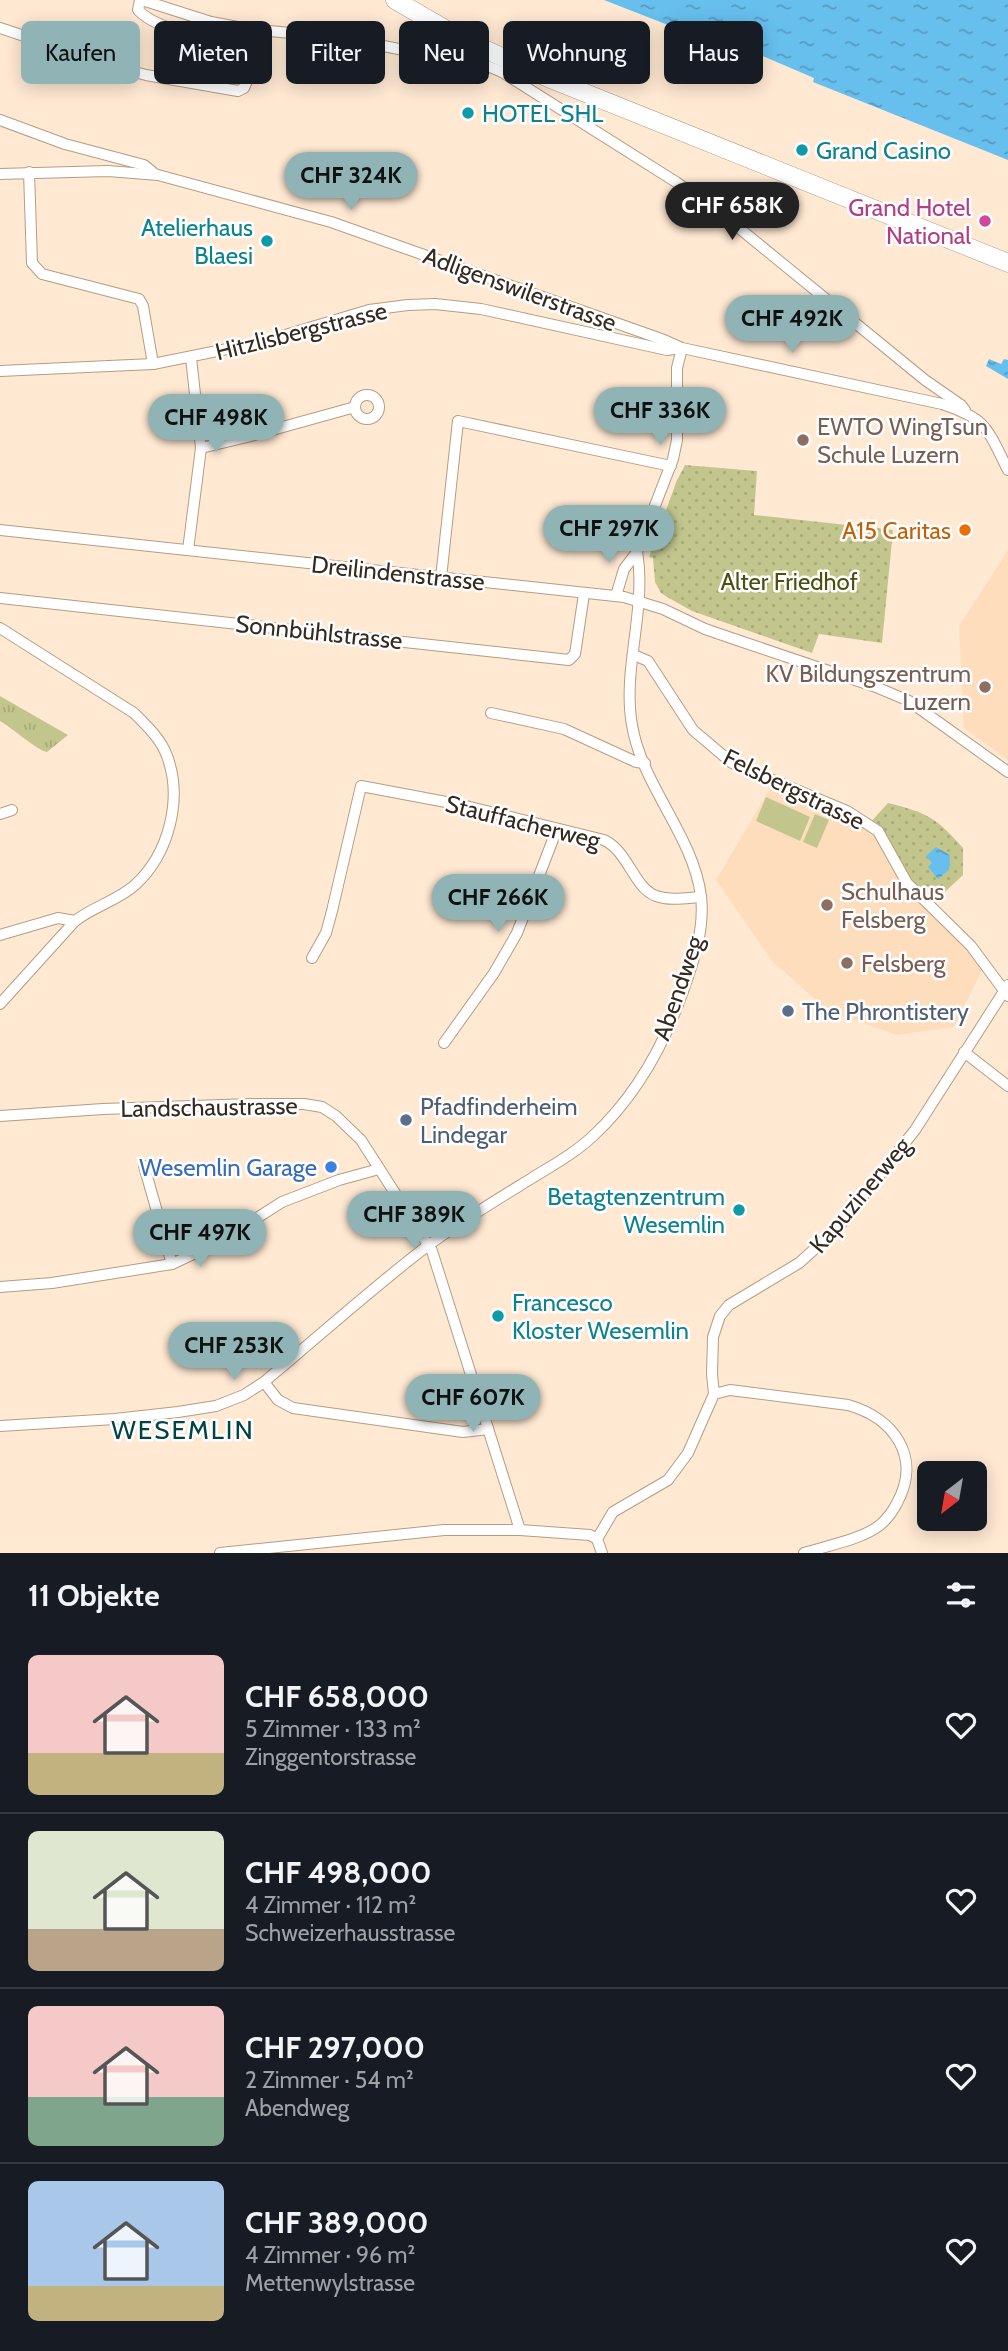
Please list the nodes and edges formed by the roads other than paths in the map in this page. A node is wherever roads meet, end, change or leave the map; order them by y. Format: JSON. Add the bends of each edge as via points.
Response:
{"nodes":[{"id":1,"x":141,"y":0,"type":"edge"},
{"id":2,"x":395,"y":0,"type":"edge"},
{"id":3,"x":0,"y":28,"type":"edge"},
{"id":4,"x":491,"y":60,"type":"junction"},
{"id":5,"x":503,"y":65,"type":"edge"},
{"id":6,"x":532,"y":84,"type":"edge"},
{"id":7,"x":559,"y":84,"type":"edge"},
{"id":8,"x":0,"y":120,"type":"edge"},
{"id":9,"x":29,"y":172,"type":"junction"},
{"id":10,"x":0,"y":174,"type":"edge"},
{"id":11,"x":158,"y":175,"type":"junction"},
{"id":12,"x":1008,"y":263,"type":"edge"},
{"id":13,"x":682,"y":348,"type":"junction"},
{"id":14,"x":191,"y":358,"type":"junction"},
{"id":15,"x":153,"y":364,"type":"junction"},
{"id":16,"x":0,"y":371,"type":"edge"},
{"id":17,"x":355,"y":407,"type":"dead end"},
{"id":18,"x":966,"y":412,"type":"junction"},
{"id":19,"x":201,"y":448,"type":"junction"},
{"id":20,"x":671,"y":466,"type":"junction"},
{"id":21,"x":1008,"y":470,"type":"edge"},
{"id":22,"x":0,"y":530,"type":"edge"},
{"id":23,"x":188,"y":550,"type":"junction"},
{"id":24,"x":636,"y":552,"type":"junction"},
{"id":25,"x":441,"y":578,"type":"junction"},
{"id":26,"x":584,"y":594,"type":"junction"},
{"id":27,"x":616,"y":596,"type":"junction"},
{"id":28,"x":0,"y":598,"type":"edge"},
{"id":29,"x":639,"y":601,"type":"junction"},
{"id":30,"x":0,"y":628,"type":"edge"},
{"id":31,"x":634,"y":655,"type":"junction"},
{"id":32,"x":491,"y":713,"type":"dead end"},
{"id":33,"x":645,"y":763,"type":"junction"},
{"id":34,"x":1008,"y":772,"type":"edge"},
{"id":35,"x":12,"y":810,"type":"dead end"},
{"id":36,"x":0,"y":814,"type":"edge"},
{"id":37,"x":557,"y":828,"type":"junction"},
{"id":38,"x":701,"y":897,"type":"junction"},
{"id":39,"x":75,"y":921,"type":"junction"},
{"id":40,"x":0,"y":935,"type":"edge"},
{"id":41,"x":312,"y":958,"type":"dead end"},
{"id":42,"x":1007,"y":991,"type":"edge"},
{"id":43,"x":0,"y":1004,"type":"edge"},
{"id":44,"x":444,"y":1042,"type":"dead end"},
{"id":45,"x":964,"y":1052,"type":"junction"},
{"id":46,"x":1008,"y":1086,"type":"edge"},
{"id":47,"x":0,"y":1116,"type":"edge"},
{"id":48,"x":144,"y":1166,"type":"dead end"},
{"id":49,"x":379,"y":1169,"type":"junction"},
{"id":50,"x":429,"y":1245,"type":"junction"},
{"id":51,"x":172,"y":1264,"type":"junction"},
{"id":52,"x":0,"y":1287,"type":"edge"},
{"id":53,"x":264,"y":1382,"type":"junction"},
{"id":54,"x":714,"y":1394,"type":"junction"},
{"id":55,"x":0,"y":1426,"type":"edge"},
{"id":56,"x":488,"y":1429,"type":"junction"},
{"id":57,"x":520,"y":1530,"type":"junction"},
{"id":58,"x":597,"y":1539,"type":"junction"},
{"id":59,"x":228,"y":1552,"type":"edge"},
{"id":60,"x":602,"y":1553,"type":"edge"},
{"id":61,"x":804,"y":1553,"type":"edge"}],
"edges":[{"from":1,"to":3,"type":"street","via":[[138,10],[155,22],[239,44],[250,63],[244,88],[238,91],[146,75]]},
{"from":1,"to":4,"type":"street","via":[[248,29]]},
{"from":2,"to":4,"type":"main road"},
{"from":4,"to":5,"type":"main road"},
{"from":6,"to":18,"type":"street","via":[[723,215]]},
{"from":7,"to":12,"type":"main road"},
{"from":8,"to":11,"type":"street","via":[[65,144],[144,165]]},
{"from":9,"to":10,"type":"street","name":"Adligenswilerstrasse"},
{"from":9,"to":11,"type":"street","name":"Adligenswilerstrasse"},
{"from":9,"to":15,"type":"street","via":[[32,263],[42,274],[139,299]]},
{"from":11,"to":13,"type":"street","name":"Adligenswilerstrasse","via":[[331,222]]},
{"from":13,"to":14,"type":"street","name":"Hitzlisbergstrasse","via":[[667,351],[481,309],[435,304],[369,310]]},
{"from":13,"to":18,"type":"street","name":"Adligenswilerstrasse"},
{"from":13,"to":20,"type":"street","name":"Abendweg","via":[[677,368],[677,440]]},
{"from":14,"to":15,"type":"street","name":"Hitzlisbergstrasse"},
{"from":14,"to":19,"type":"street"},
{"from":15,"to":16,"type":"street","name":"Hitzlisbergstrasse"},
{"from":17,"to":19,"type":"street"},
{"from":18,"to":21,"type":"street","name":"Adligenswilerstrasse","via":[[985,427]]},
{"from":19,"to":23,"type":"street"},
{"from":20,"to":24,"type":"street","name":"Abendweg"},
{"from":20,"to":25,"type":"street","via":[[458,421]]},
{"from":22,"to":23,"type":"street","name":"Dreilindenstrasse"},
{"from":23,"to":25,"type":"street","name":"Dreilindenstrasse"},
{"from":24,"to":27,"type":"street","name":"Abendweg","via":[[624,569]]},
{"from":24,"to":29,"type":"street","name":"Abendweg"},
{"from":25,"to":26,"type":"street","name":"Dreilindenstrasse"},
{"from":26,"to":27,"type":"street","name":"Dreilindenstrasse"},
{"from":26,"to":28,"type":"street","name":"Sonnbühlstrasse","via":[[576,654],[569,660]]},
{"from":27,"to":29,"type":"street","name":"Dreilindenstrasse"},
{"from":29,"to":31,"type":"street","name":"Abendweg"},
{"from":29,"to":34,"type":"street","name":"Dreilindenstrasse","via":[[909,701]]},
{"from":30,"to":39,"type":"street","via":[[134,713],[152,730],[167,755],[173,783],[172,813],[155,862],[121,897]]},
{"from":31,"to":33,"type":"street","name":"Abendweg","via":[[632,726]]},
{"from":31,"to":42,"type":"street","name":"Felsbergstrasse","via":[[648,661],[693,730],[732,763],[847,811],[878,831],[907,883],[971,946]]},
{"from":32,"to":33,"type":"street","via":[[564,729]]},
{"from":33,"to":38,"type":"street","name":"Abendweg","via":[[692,864]]},
{"from":35,"to":36,"type":"street"},
{"from":37,"to":38,"type":"street","name":"Stauffacherweg","via":[[615,845],[657,897]]},
{"from":37,"to":41,"type":"street","name":"Stauffacherweg","via":[[362,786],[326,933]]},
{"from":37,"to":44,"type":"street","via":[[517,933]]},
{"from":38,"to":50,"type":"street","name":"Abendweg","via":[[696,948],[678,1005],[643,1077],[623,1103],[593,1137],[566,1157]]},
{"from":39,"to":40,"type":"street","via":[[58,918]]},
{"from":39,"to":43,"type":"street"},
{"from":42,"to":45,"type":"street","name":"Kapuzinerweg"},
{"from":45,"to":46,"type":"street"},
{"from":45,"to":54,"type":"street","name":"Kapuzinerweg","via":[[915,1130],[837,1229],[799,1263],[729,1305],[720,1317],[713,1336]]},
{"from":47,"to":49,"type":"street","name":"Landschaustrasse","via":[[304,1104],[322,1107],[336,1116],[361,1140]]},
{"from":48,"to":51,"type":"street"},
{"from":49,"to":50,"type":"street","name":"Landschaustrasse"},
{"from":49,"to":51,"type":"street","via":[[293,1198]]},
{"from":50,"to":53,"type":"street","name":"Abendweg"},
{"from":50,"to":56,"type":"street","name":"Landschaustrasse"},
{"from":51,"to":52,"type":"street"},
{"from":53,"to":55,"type":"street","name":"Abendweg","via":[[216,1406],[115,1419]]},
{"from":53,"to":56,"type":"street","via":[[278,1401],[293,1408],[463,1432]]},
{"from":54,"to":58,"type":"street","name":"Kapuzinerweg","via":[[677,1469],[668,1480],[613,1512]]},
{"from":54,"to":61,"type":"street","via":[[730,1390],[865,1409],[893,1430],[901,1443],[906,1479],[902,1494],[880,1525]]},
{"from":56,"to":57,"type":"street","name":"Landschaustrasse"},
{"from":57,"to":58,"type":"street"},
{"from":57,"to":59,"type":"street","via":[[444,1530]]},
{"from":58,"to":60,"type":"street"}]}
